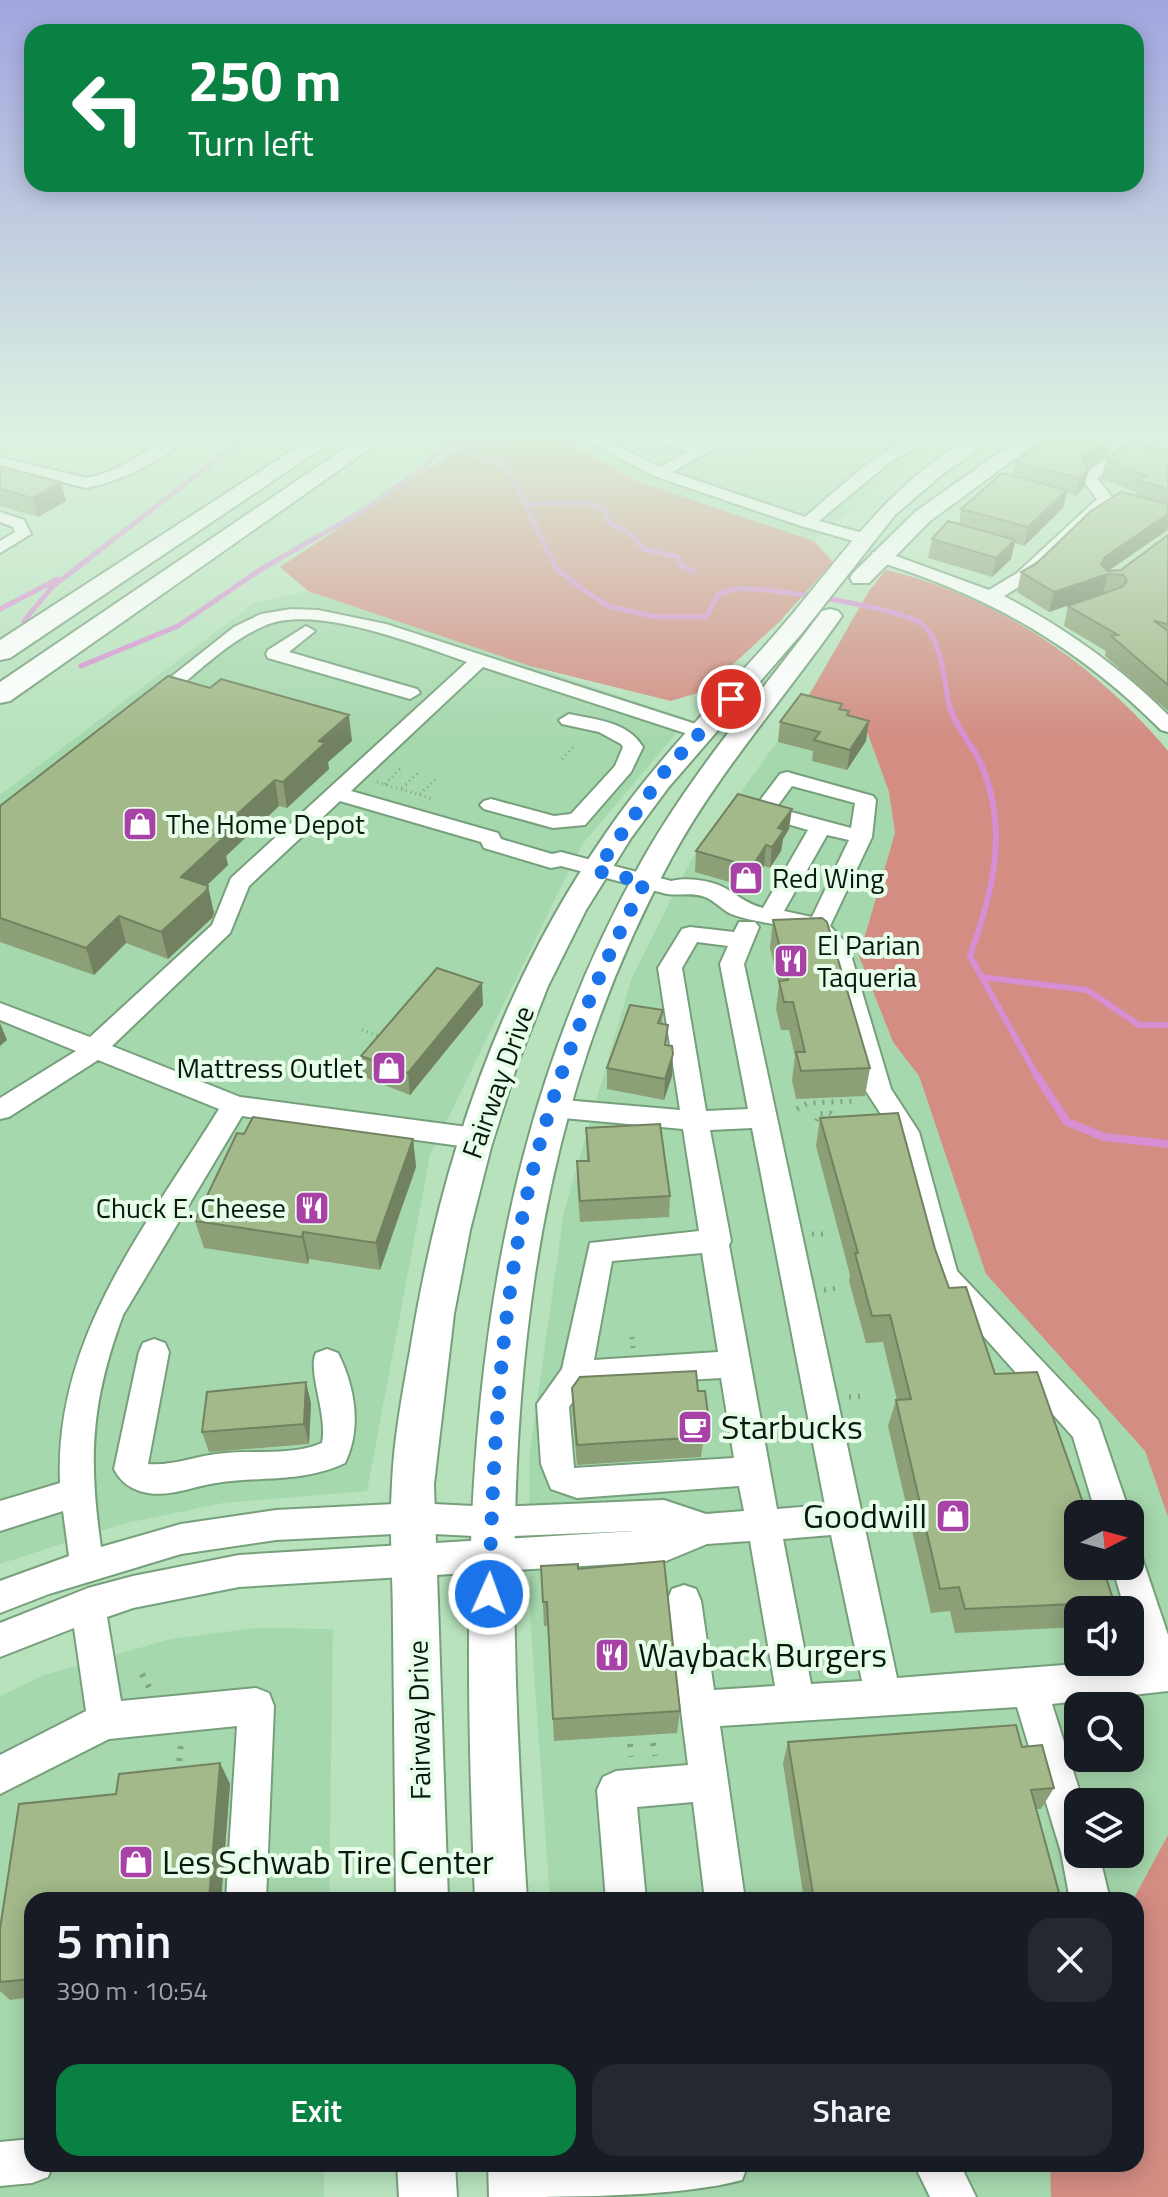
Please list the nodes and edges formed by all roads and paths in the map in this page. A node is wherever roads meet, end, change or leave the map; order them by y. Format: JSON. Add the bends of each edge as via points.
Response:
{"nodes":[{"id":1,"x":20,"y":536,"type":"edge"},
{"id":2,"x":177,"y":536,"type":"edge"},
{"id":3,"x":232,"y":536,"type":"edge"},
{"id":4,"x":852,"y":536,"type":"edge"},
{"id":5,"x":867,"y":536,"type":"edge"},
{"id":6,"x":901,"y":536,"type":"edge"},
{"id":7,"x":1067,"y":536,"type":"edge"},
{"id":8,"x":864,"y":539,"type":"junction"},
{"id":9,"x":0,"y":548,"type":"edge"},
{"id":10,"x":1019,"y":553,"type":"dead end"},
{"id":11,"x":879,"y":556,"type":"junction"},
{"id":12,"x":1042,"y":559,"type":"junction"},
{"id":13,"x":848,"y":578,"type":"junction"},
{"id":14,"x":992,"y":596,"type":"junction"},
{"id":15,"x":1065,"y":615,"type":"edge"},
{"id":16,"x":815,"y":620,"type":"junction"},
{"id":17,"x":1042,"y":624,"type":"junction"},
{"id":18,"x":306,"y":631,"type":"dead end"},
{"id":19,"x":253,"y":647,"type":"junction"},
{"id":20,"x":0,"y":652,"type":"edge"},
{"id":21,"x":480,"y":660,"type":"junction"},
{"id":22,"x":410,"y":693,"type":"dead end"},
{"id":23,"x":0,"y":695,"type":"edge"},
{"id":24,"x":134,"y":714,"type":"edge"},
{"id":25,"x":569,"y":720,"type":"dead end"},
{"id":26,"x":1168,"y":726,"type":"edge"},
{"id":27,"x":701,"y":732,"type":"junction"},
{"id":28,"x":575,"y":745,"type":"dead end"},
{"id":29,"x":562,"y":759,"type":"dead end"},
{"id":30,"x":401,"y":768,"type":"dead end"},
{"id":31,"x":418,"y":773,"type":"dead end"},
{"id":32,"x":354,"y":775,"type":"junction"},
{"id":33,"x":436,"y":779,"type":"dead end"},
{"id":34,"x":385,"y":784,"type":"junction"},
{"id":35,"x":401,"y":789,"type":"junction"},
{"id":36,"x":335,"y":793,"type":"junction"},
{"id":37,"x":419,"y":795,"type":"junction"},
{"id":38,"x":433,"y":799,"type":"dead end"},
{"id":39,"x":494,"y":801,"type":"dead end"},
{"id":40,"x":384,"y":807,"type":"junction"},
{"id":41,"x":821,"y":827,"type":"junction"},
{"id":42,"x":861,"y":837,"type":"junction"},
{"id":43,"x":596,"y":871,"type":"junction"},
{"id":44,"x":659,"y":885,"type":"junction"},
{"id":45,"x":762,"y":915,"type":"junction"},
{"id":46,"x":818,"y":928,"type":"junction"},
{"id":47,"x":740,"y":940,"type":"junction"},
{"id":48,"x":0,"y":1011,"type":"edge"},
{"id":49,"x":362,"y":1030,"type":"dead end"},
{"id":50,"x":392,"y":1041,"type":"edge"},
{"id":51,"x":95,"y":1049,"type":"junction"},
{"id":52,"x":884,"y":1099,"type":"junction"},
{"id":53,"x":814,"y":1103,"type":"junction"},
{"id":54,"x":235,"y":1105,"type":"junction"},
{"id":55,"x":552,"y":1108,"type":"junction"},
{"id":56,"x":797,"y":1109,"type":"dead end"},
{"id":57,"x":0,"y":1110,"type":"edge"},
{"id":58,"x":821,"y":1113,"type":"junction"},
{"id":59,"x":762,"y":1118,"type":"junction"},
{"id":60,"x":697,"y":1121,"type":"junction"},
{"id":61,"x":830,"y":1128,"type":"junction"},
{"id":62,"x":826,"y":1137,"type":"edge"},
{"id":63,"x":475,"y":1138,"type":"junction"},
{"id":64,"x":717,"y":1241,"type":"junction"},
{"id":65,"x":154,"y":1352,"type":"dead end"},
{"id":66,"x":327,"y":1362,"type":"dead end"},
{"id":67,"x":736,"y":1364,"type":"junction"},
{"id":68,"x":576,"y":1374,"type":"junction"},
{"id":69,"x":752,"y":1471,"type":"junction"},
{"id":70,"x":78,"y":1492,"type":"junction"},
{"id":71,"x":1109,"y":1500,"type":"edge"},
{"id":72,"x":0,"y":1516,"type":"edge"},
{"id":73,"x":414,"y":1518,"type":"junction"},
{"id":74,"x":844,"y":1519,"type":"junction"},
{"id":75,"x":764,"y":1525,"type":"junction"},
{"id":76,"x":492,"y":1539,"type":"junction"},
{"id":77,"x":415,"y":1561,"type":"junction"},
{"id":78,"x":87,"y":1566,"type":"junction"},
{"id":79,"x":1133,"y":1580,"type":"edge"},
{"id":80,"x":0,"y":1597,"type":"edge"},
{"id":81,"x":684,"y":1601,"type":"dead end"},
{"id":82,"x":88,"y":1605,"type":"junction"},
{"id":83,"x":0,"y":1640,"type":"edge"},
{"id":84,"x":1029,"y":1688,"type":"junction"},
{"id":85,"x":883,"y":1696,"type":"junction"},
{"id":86,"x":796,"y":1702,"type":"junction"},
{"id":87,"x":699,"y":1709,"type":"junction"},
{"id":88,"x":106,"y":1721,"type":"junction"},
{"id":89,"x":0,"y":1775,"type":"edge"},
{"id":90,"x":709,"y":1782,"type":"junction"},
{"id":91,"x":1064,"y":1801,"type":"edge"},
{"id":92,"x":1083,"y":1868,"type":"edge"},
{"id":93,"x":246,"y":1892,"type":"edge"},
{"id":94,"x":422,"y":1892,"type":"edge"},
{"id":95,"x":501,"y":1892,"type":"edge"},
{"id":96,"x":625,"y":1892,"type":"edge"},
{"id":97,"x":724,"y":1892,"type":"edge"},
{"id":98,"x":1088,"y":1892,"type":"edge"},
{"id":99,"x":24,"y":2162,"type":"edge"},
{"id":100,"x":0,"y":2164,"type":"edge"},
{"id":101,"x":426,"y":2172,"type":"edge"},
{"id":102,"x":617,"y":2172,"type":"edge"},
{"id":103,"x":940,"y":2172,"type":"edge"},
{"id":104,"x":518,"y":2184,"type":"edge"},
{"id":105,"x":428,"y":2197,"type":"edge"},
{"id":106,"x":954,"y":2197,"type":"edge"}],
"edges":[{"from":1,"to":9,"type":"street"},
{"from":2,"to":20,"type":"highway"},
{"from":3,"to":23,"type":"highway"},
{"from":4,"to":8,"type":"street"},
{"from":5,"to":8,"type":"main road","name":"Fairway Drive"},
{"from":6,"to":11,"type":"main road","name":"Fairway Drive"},
{"from":7,"to":12,"type":"street"},
{"from":8,"to":13,"type":"main road","name":"Fairway Drive"},
{"from":10,"to":12,"type":"street"},
{"from":11,"to":13,"type":"main road","name":"Fairway Drive"},
{"from":11,"to":14,"type":"street"},
{"from":12,"to":14,"type":"street"},
{"from":13,"to":16,"type":"main road","name":"Fairway Drive"},
{"from":14,"to":17,"type":"street"},
{"from":15,"to":17,"type":"street"},
{"from":16,"to":27,"type":"main road","name":"Fairway Drive"},
{"from":16,"to":44,"type":"main road","name":"Fairway Drive","via":[[680,820]]},
{"from":17,"to":26,"type":"street","via":[[1116,677]]},
{"from":18,"to":19,"type":"street"},
{"from":19,"to":21,"type":"street","via":[[263,619],[308,615],[348,620]]},
{"from":19,"to":22,"type":"street"},
{"from":19,"to":24,"type":"street"},
{"from":21,"to":27,"type":"street"},
{"from":21,"to":32,"type":"street"},
{"from":25,"to":39,"type":"street","via":[[626,736],[633,747],[570,811]]},
{"from":27,"to":43,"type":"main road","name":"Fairway Drive","via":[[665,771]]},
{"from":28,"to":29,"type":"path"},
{"from":30,"to":34,"type":"path"},
{"from":31,"to":35,"type":"path"},
{"from":32,"to":34,"type":"path"},
{"from":32,"to":36,"type":"street"},
{"from":33,"to":37,"type":"path"},
{"from":34,"to":35,"type":"path"},
{"from":34,"to":40,"type":"path"},
{"from":35,"to":37,"type":"path"},
{"from":35,"to":40,"type":"path"},
{"from":36,"to":40,"type":"street"},
{"from":36,"to":51,"type":"street","via":[[239,883],[222,928]]},
{"from":37,"to":38,"type":"path"},
{"from":37,"to":40,"type":"path"},
{"from":40,"to":43,"type":"street"},
{"from":41,"to":42,"type":"street"},
{"from":41,"to":42,"type":"street","via":[[763,811],[787,778],[866,800]]},
{"from":41,"to":45,"type":"street"},
{"from":42,"to":46,"type":"street"},
{"from":43,"to":44,"type":"street"},
{"from":43,"to":63,"type":"main road","name":"Fairway Drive","via":[[535,982]]},
{"from":44,"to":45,"type":"street","via":[[676,894],[712,902],[722,899]]},
{"from":44,"to":55,"type":"main road","name":"Fairway Drive","via":[[587,1007]]},
{"from":45,"to":46,"type":"street"},
{"from":45,"to":47,"type":"street"},
{"from":46,"to":52,"type":"street","via":[[836,945]]},
{"from":47,"to":59,"type":"street","via":[[731,961]]},
{"from":47,"to":60,"type":"street","via":[[690,934],[670,968]]},
{"from":48,"to":51,"type":"street"},
{"from":49,"to":50,"type":"path"},
{"from":51,"to":54,"type":"street"},
{"from":51,"to":57,"type":"street"},
{"from":52,"to":53,"type":"path"},
{"from":52,"to":71,"type":"street","via":[[906,1132],[944,1276],[1087,1430]]},
{"from":53,"to":56,"type":"path"},
{"from":53,"to":58,"type":"path"},
{"from":54,"to":63,"type":"street"},
{"from":54,"to":70,"type":"street","via":[[109,1312],[79,1414]]},
{"from":55,"to":60,"type":"street"},
{"from":55,"to":76,"type":"main road","name":"Fairway Drive","via":[[523,1218],[507,1316]]},
{"from":58,"to":61,"type":"path","via":[[816,1122]]},
{"from":58,"to":61,"type":"path","via":[[838,1119]]},
{"from":59,"to":60,"type":"street"},
{"from":59,"to":74,"type":"street"},
{"from":60,"to":64,"type":"street"},
{"from":61,"to":62,"type":"path"},
{"from":63,"to":73,"type":"main road","name":"Fairway Drive","via":[[427,1357]]},
{"from":64,"to":67,"type":"street"},
{"from":64,"to":68,"type":"street","via":[[600,1251]]},
{"from":65,"to":66,"type":"street","via":[[130,1469],[139,1477],[156,1479],[310,1461],[334,1453],[340,1414]]},
{"from":67,"to":68,"type":"street"},
{"from":67,"to":69,"type":"street"},
{"from":68,"to":69,"type":"street","via":[[553,1404],[562,1479],[577,1483]]},
{"from":69,"to":75,"type":"street"},
{"from":70,"to":72,"type":"street"},
{"from":70,"to":78,"type":"street"},
{"from":73,"to":76,"type":"street"},
{"from":73,"to":77,"type":"main road","name":"Fairway Drive"},
{"from":73,"to":78,"type":"street","via":[[233,1531],[181,1539]]},
{"from":74,"to":75,"type":"street"},
{"from":74,"to":85,"type":"street"},
{"from":75,"to":76,"type":"street","via":[[706,1529],[666,1545]]},
{"from":75,"to":86,"type":"street"},
{"from":76,"to":77,"type":"street"},
{"from":76,"to":95,"type":"main road","name":"Fairway Drive","via":[[491,1724]]},
{"from":77,"to":82,"type":"street","via":[[239,1571]]},
{"from":77,"to":94,"type":"main road","name":"Fairway Drive"},
{"from":78,"to":80,"type":"street"},
{"from":79,"to":84,"type":"street","via":[[1163,1675]]},
{"from":81,"to":87,"type":"street"},
{"from":82,"to":83,"type":"street"},
{"from":82,"to":88,"type":"street"},
{"from":84,"to":85,"type":"street"},
{"from":84,"to":91,"type":"street"},
{"from":85,"to":86,"type":"street"},
{"from":86,"to":87,"type":"street"},
{"from":87,"to":90,"type":"street"},
{"from":88,"to":89,"type":"street"},
{"from":88,"to":93,"type":"street","via":[[256,1706]]},
{"from":90,"to":96,"type":"street","via":[[616,1790]]},
{"from":90,"to":97,"type":"street"},
{"from":92,"to":98,"type":"street"},
{"from":99,"to":100,"type":"street"},
{"from":101,"to":105,"type":"main road"},
{"from":102,"to":104,"type":"street"},
{"from":103,"to":106,"type":"street"}]}
